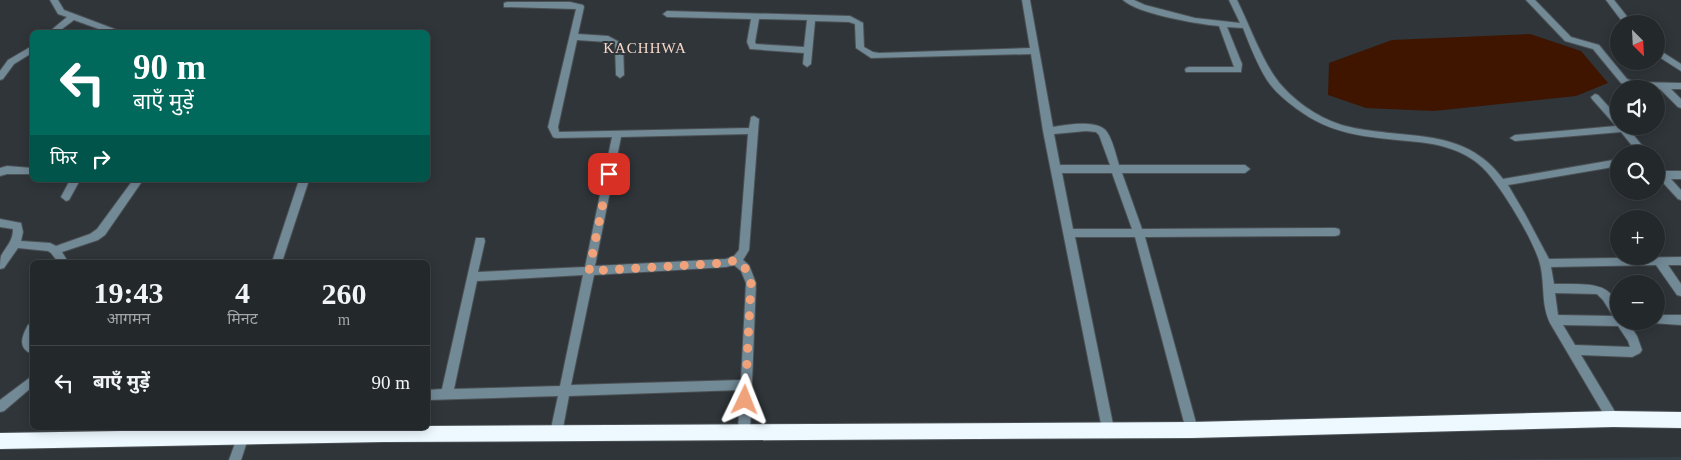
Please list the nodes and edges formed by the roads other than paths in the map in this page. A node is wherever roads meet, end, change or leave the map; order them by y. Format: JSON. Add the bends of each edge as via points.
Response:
{"nodes":[{"id":1,"x":54,"y":0,"type":"edge"},
{"id":2,"x":1026,"y":0,"type":"edge"},
{"id":3,"x":1127,"y":0,"type":"edge"},
{"id":4,"x":1234,"y":0,"type":"edge"},
{"id":5,"x":1530,"y":0,"type":"edge"},
{"id":6,"x":1610,"y":0,"type":"edge"},
{"id":7,"x":507,"y":5,"type":"dead end"},
{"id":8,"x":667,"y":14,"type":"dead end"},
{"id":9,"x":1622,"y":15,"type":"edge"},
{"id":10,"x":756,"y":16,"type":"junction"},
{"id":11,"x":72,"y":17,"type":"junction"},
{"id":12,"x":811,"y":18,"type":"junction"},
{"id":13,"x":1222,"y":24,"type":"junction"},
{"id":14,"x":1246,"y":26,"type":"junction"},
{"id":15,"x":56,"y":30,"type":"edge"},
{"id":16,"x":108,"y":30,"type":"edge"},
{"id":17,"x":574,"y":37,"type":"junction"},
{"id":18,"x":30,"y":50,"type":"edge"},
{"id":19,"x":808,"y":50,"type":"junction"},
{"id":20,"x":1034,"y":52,"type":"junction"},
{"id":21,"x":1665,"y":57,"type":"edge"},
{"id":22,"x":807,"y":64,"type":"dead end"},
{"id":23,"x":1681,"y":68,"type":"edge"},
{"id":24,"x":1189,"y":70,"type":"dead end"},
{"id":25,"x":620,"y":75,"type":"dead end"},
{"id":26,"x":0,"y":77,"type":"edge"},
{"id":27,"x":1623,"y":80,"type":"edge"},
{"id":28,"x":1665,"y":86,"type":"edge"},
{"id":29,"x":1681,"y":86,"type":"edge"},
{"id":30,"x":1665,"y":89,"type":"edge"},
{"id":31,"x":1596,"y":97,"type":"dead end"},
{"id":32,"x":1681,"y":105,"type":"edge"},
{"id":33,"x":1610,"y":113,"type":"edge"},
{"id":34,"x":754,"y":119,"type":"dead end"},
{"id":35,"x":1610,"y":127,"type":"edge"},
{"id":36,"x":753,"y":131,"type":"junction"},
{"id":37,"x":1048,"y":131,"type":"junction"},
{"id":38,"x":618,"y":135,"type":"junction"},
{"id":39,"x":1628,"y":135,"type":"edge"},
{"id":40,"x":1515,"y":138,"type":"dead end"},
{"id":41,"x":1637,"y":145,"type":"edge"},
{"id":42,"x":1610,"y":164,"type":"edge"},
{"id":43,"x":1056,"y":169,"type":"junction"},
{"id":44,"x":1116,"y":169,"type":"junction"},
{"id":45,"x":1245,"y":169,"type":"dead end"},
{"id":46,"x":30,"y":171,"type":"edge"},
{"id":47,"x":0,"y":172,"type":"edge"},
{"id":48,"x":1665,"y":172,"type":"edge"},
{"id":49,"x":1681,"y":175,"type":"edge"},
{"id":50,"x":1665,"y":178,"type":"edge"},
{"id":51,"x":74,"y":182,"type":"edge"},
{"id":52,"x":137,"y":182,"type":"edge"},
{"id":53,"x":303,"y":182,"type":"edge"},
{"id":54,"x":1501,"y":183,"type":"junction"},
{"id":55,"x":1681,"y":196,"type":"edge"},
{"id":56,"x":66,"y":197,"type":"dead end"},
{"id":57,"x":2,"y":224,"type":"edge"},
{"id":58,"x":1335,"y":232,"type":"dead end"},
{"id":59,"x":1069,"y":233,"type":"junction"},
{"id":60,"x":1139,"y":233,"type":"junction"},
{"id":61,"x":480,"y":241,"type":"dead end"},
{"id":62,"x":15,"y":244,"type":"junction"},
{"id":63,"x":55,"y":250,"type":"junction"},
{"id":64,"x":62,"y":260,"type":"edge"},
{"id":65,"x":278,"y":260,"type":"edge"},
{"id":66,"x":736,"y":260,"type":"junction"},
{"id":67,"x":1665,"y":261,"type":"edge"},
{"id":68,"x":1681,"y":261,"type":"edge"},
{"id":69,"x":1610,"y":262,"type":"edge"},
{"id":70,"x":1546,"y":263,"type":"junction"},
{"id":71,"x":0,"y":265,"type":"edge"},
{"id":72,"x":1662,"y":265,"type":"edge"},
{"id":73,"x":589,"y":271,"type":"junction"},
{"id":74,"x":472,"y":278,"type":"junction"},
{"id":75,"x":1549,"y":288,"type":"junction"},
{"id":76,"x":1681,"y":292,"type":"edge"},
{"id":77,"x":1610,"y":302,"type":"edge"},
{"id":78,"x":1554,"y":320,"type":"junction"},
{"id":79,"x":1665,"y":320,"type":"edge"},
{"id":80,"x":1681,"y":320,"type":"edge"},
{"id":81,"x":1610,"y":321,"type":"edge"},
{"id":82,"x":1626,"y":330,"type":"edge"},
{"id":83,"x":30,"y":332,"type":"edge"},
{"id":84,"x":30,"y":346,"type":"edge"},
{"id":85,"x":1571,"y":350,"type":"junction"},
{"id":86,"x":30,"y":382,"type":"edge"},
{"id":87,"x":746,"y":385,"type":"junction"},
{"id":88,"x":565,"y":391,"type":"junction"},
{"id":89,"x":447,"y":394,"type":"junction"},
{"id":90,"x":430,"y":395,"type":"edge"},
{"id":91,"x":0,"y":405,"type":"edge"},
{"id":92,"x":1613,"y":419,"type":"junction"},
{"id":93,"x":1681,"y":420,"type":"edge"},
{"id":94,"x":1108,"y":429,"type":"junction"},
{"id":95,"x":1192,"y":430,"type":"junction"},
{"id":96,"x":220,"y":432,"type":"edge"},
{"id":97,"x":744,"y":432,"type":"junction"},
{"id":98,"x":556,"y":433,"type":"junction"},
{"id":99,"x":243,"y":436,"type":"junction"},
{"id":100,"x":0,"y":441,"type":"edge"},
{"id":101,"x":235,"y":460,"type":"edge"}],
"edges":[{"from":1,"to":11,"type":"street","via":[[61,12]]},
{"from":2,"to":20,"type":"street"},
{"from":3,"to":13,"type":"street","via":[[1187,19]]},
{"from":4,"to":14,"type":"street"},
{"from":5,"to":27,"type":"street","via":[[1568,40],[1596,47]]},
{"from":6,"to":9,"type":"street"},
{"from":7,"to":17,"type":"street","via":[[577,5],[580,12]]},
{"from":8,"to":10,"type":"street"},
{"from":10,"to":12,"type":"street"},
{"from":10,"to":19,"type":"street","via":[[753,47]]},
{"from":11,"to":15,"type":"street"},
{"from":11,"to":16,"type":"street"},
{"from":12,"to":19,"type":"street"},
{"from":12,"to":20,"type":"street","via":[[856,20],[860,28],[860,48],[871,56]]},
{"from":13,"to":14,"type":"street"},
{"from":13,"to":24,"type":"street","via":[[1238,70]]},
{"from":14,"to":54,"type":"street","via":[[1276,86],[1314,116],[1344,130],[1444,142],[1476,158]]},
{"from":17,"to":25,"type":"street","via":[[619,44]]},
{"from":17,"to":38,"type":"street","via":[[553,132],[562,136]]},
{"from":18,"to":26,"type":"street","via":[[12,62]]},
{"from":19,"to":22,"type":"street"},
{"from":20,"to":37,"type":"street"},
{"from":21,"to":23,"type":"street"},
{"from":28,"to":29,"type":"street"},
{"from":30,"to":32,"type":"street"},
{"from":31,"to":33,"type":"street"},
{"from":34,"to":36,"type":"street"},
{"from":35,"to":40,"type":"street"},
{"from":36,"to":38,"type":"street"},
{"from":36,"to":66,"type":"street","via":[[744,250]]},
{"from":37,"to":43,"type":"street"},
{"from":37,"to":44,"type":"street","via":[[1093,127],[1101,130]]},
{"from":38,"to":73,"type":"street"},
{"from":39,"to":41,"type":"street"},
{"from":42,"to":54,"type":"street"},
{"from":43,"to":44,"type":"street"},
{"from":43,"to":59,"type":"street"},
{"from":44,"to":45,"type":"street"},
{"from":44,"to":60,"type":"street"},
{"from":46,"to":47,"type":"street"},
{"from":48,"to":49,"type":"street"},
{"from":50,"to":55,"type":"street"},
{"from":51,"to":56,"type":"street"},
{"from":52,"to":63,"type":"street","via":[[101,232],[88,240]]},
{"from":53,"to":65,"type":"street"},
{"from":54,"to":70,"type":"street"},
{"from":57,"to":62,"type":"street","via":[[17,226]]},
{"from":58,"to":60,"type":"street"},
{"from":59,"to":60,"type":"street"},
{"from":59,"to":94,"type":"street"},
{"from":60,"to":95,"type":"street"},
{"from":61,"to":74,"type":"street"},
{"from":62,"to":63,"type":"street"},
{"from":62,"to":71,"type":"street"},
{"from":63,"to":64,"type":"street"},
{"from":66,"to":73,"type":"street"},
{"from":66,"to":87,"type":"street","via":[[745,268],[751,283]]},
{"from":67,"to":68,"type":"street"},
{"from":69,"to":70,"type":"street"},
{"from":70,"to":75,"type":"street"},
{"from":72,"to":76,"type":"street"},
{"from":73,"to":74,"type":"street"},
{"from":73,"to":88,"type":"street"},
{"from":74,"to":89,"type":"street"},
{"from":75,"to":77,"type":"street","via":[[1599,290]]},
{"from":75,"to":78,"type":"street"},
{"from":78,"to":81,"type":"street"},
{"from":78,"to":85,"type":"street"},
{"from":79,"to":80,"type":"street"},
{"from":82,"to":85,"type":"street","via":[[1637,347],[1632,352]]},
{"from":83,"to":84,"type":"street","via":[[27,344]]},
{"from":85,"to":92,"type":"street"},
{"from":86,"to":91,"type":"street"},
{"from":87,"to":88,"type":"street"},
{"from":87,"to":97,"type":"street"},
{"from":88,"to":89,"type":"street"},
{"from":88,"to":98,"type":"street"},
{"from":89,"to":90,"type":"street"},
{"from":92,"to":93,"type":"highway"},
{"from":92,"to":95,"type":"highway"},
{"from":94,"to":95,"type":"highway"},
{"from":94,"to":97,"type":"highway"},
{"from":96,"to":99,"type":"highway"},
{"from":96,"to":100,"type":"highway"},
{"from":97,"to":98,"type":"highway"},
{"from":98,"to":99,"type":"highway"},
{"from":99,"to":101,"type":"street"}]}
